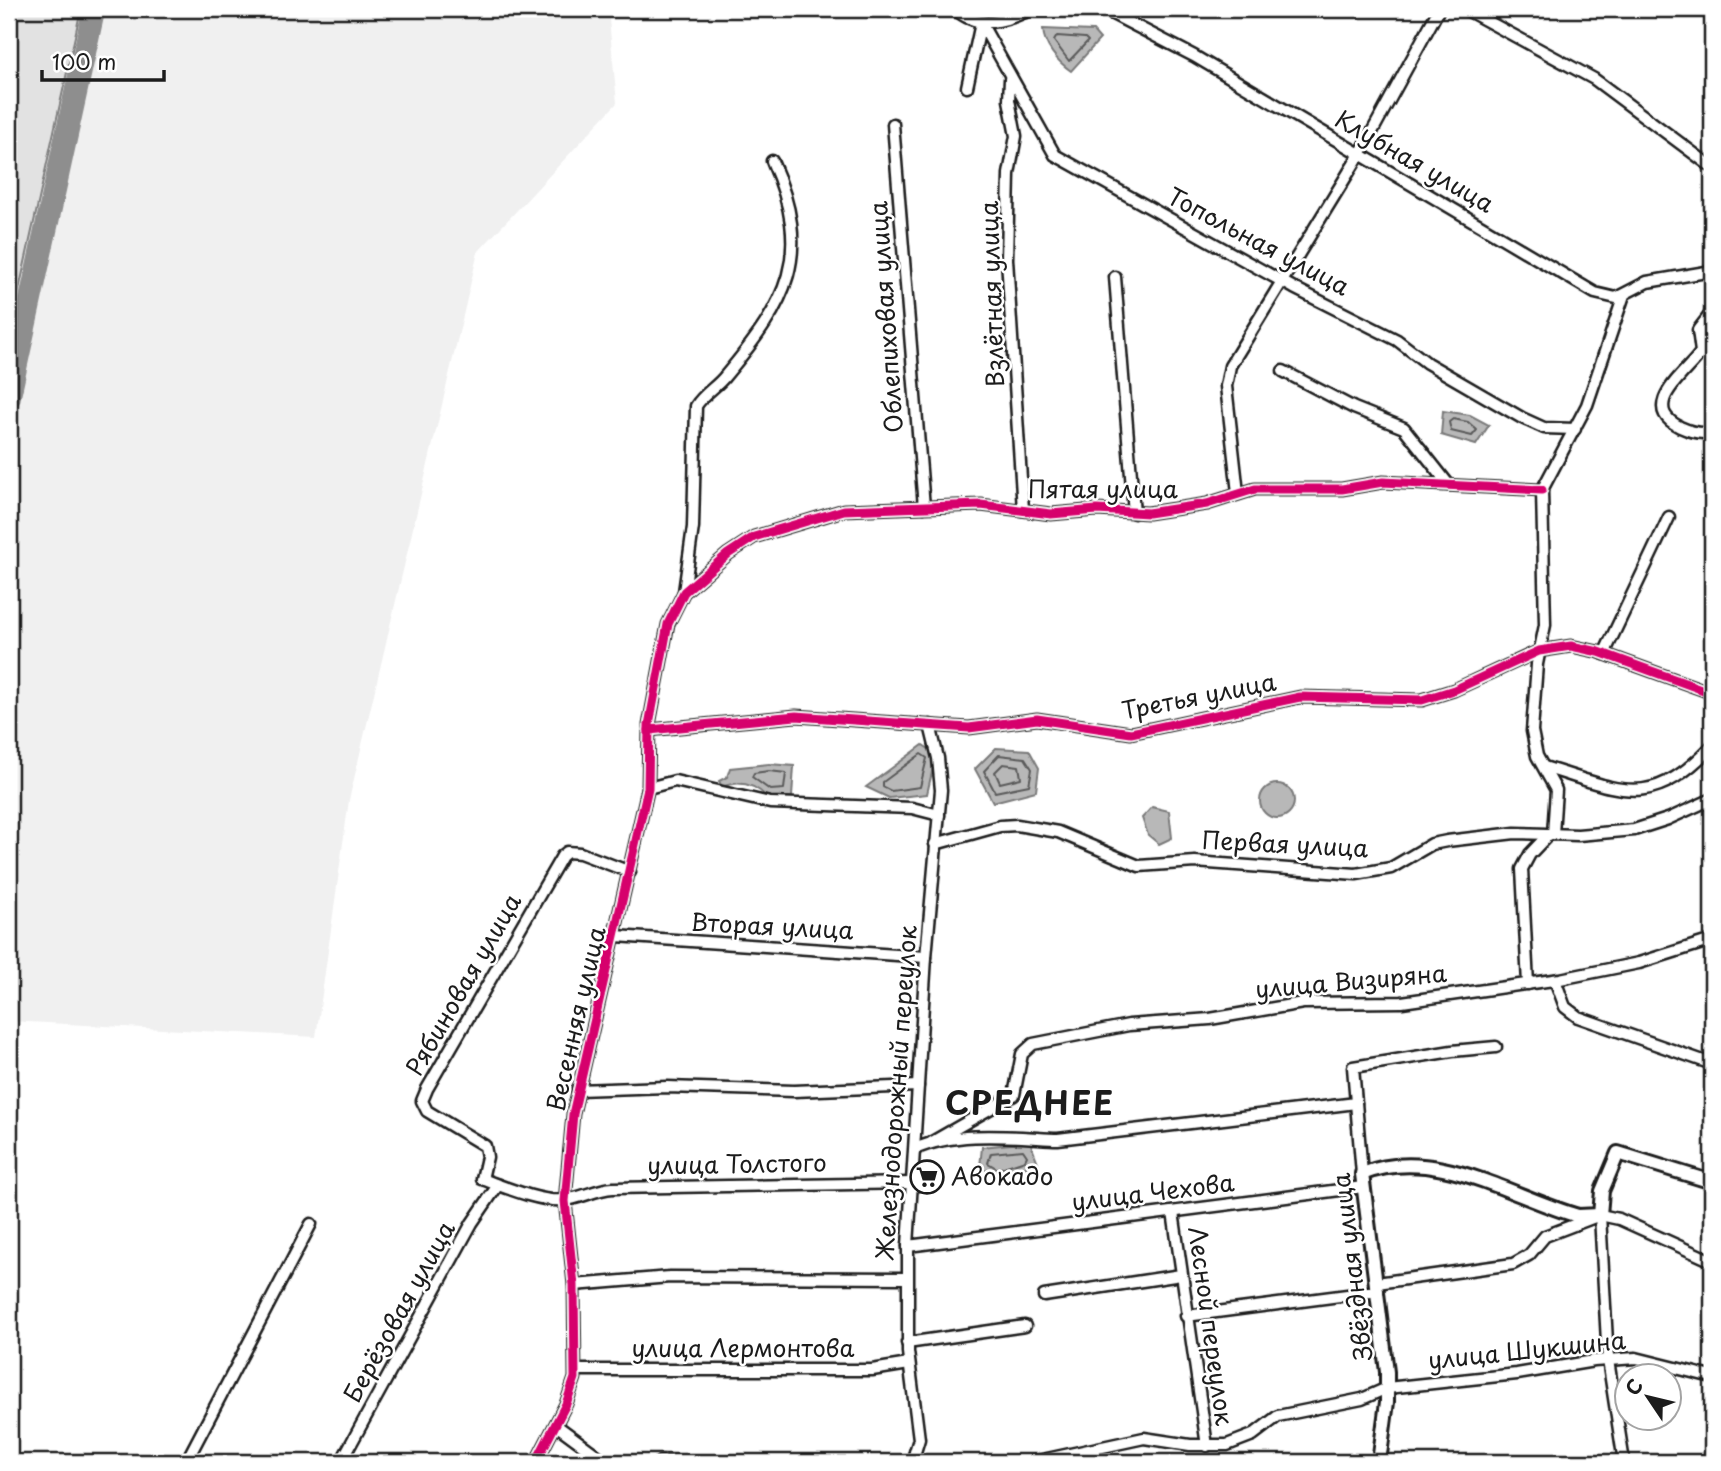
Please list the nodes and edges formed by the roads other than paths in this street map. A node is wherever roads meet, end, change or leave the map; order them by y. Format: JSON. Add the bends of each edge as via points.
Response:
{"nodes":[{"id":1,"x":956,"y":9,"type":"edge"},
{"id":2,"x":1031,"y":9,"type":"edge"},
{"id":3,"x":1103,"y":9,"type":"edge"},
{"id":4,"x":1440,"y":9,"type":"edge"},
{"id":5,"x":1465,"y":9,"type":"edge"},
{"id":6,"x":981,"y":23,"type":"junction"},
{"id":7,"x":1010,"y":78,"type":"junction"},
{"id":8,"x":967,"y":87,"type":"dead end"},
{"id":9,"x":893,"y":124,"type":"dead end"},
{"id":10,"x":1360,"y":154,"type":"junction"},
{"id":11,"x":772,"y":161,"type":"dead end"},
{"id":12,"x":1712,"y":167,"type":"edge"},
{"id":13,"x":1712,"y":271,"type":"edge"},
{"id":14,"x":1115,"y":276,"type":"dead end"},
{"id":15,"x":1282,"y":281,"type":"junction"},
{"id":16,"x":1624,"y":295,"type":"junction"},
{"id":17,"x":1712,"y":312,"type":"edge"},
{"id":18,"x":1283,"y":371,"type":"dead end"},
{"id":19,"x":1575,"y":429,"type":"junction"},
{"id":20,"x":1712,"y":432,"type":"edge"},
{"id":21,"x":1449,"y":485,"type":"junction"},
{"id":22,"x":1542,"y":490,"type":"junction"},
{"id":23,"x":1238,"y":493,"type":"junction"},
{"id":24,"x":924,"y":507,"type":"junction"},
{"id":25,"x":1023,"y":510,"type":"junction"},
{"id":26,"x":1134,"y":513,"type":"junction"},
{"id":27,"x":1669,"y":517,"type":"dead end"},
{"id":28,"x":684,"y":592,"type":"junction"},
{"id":29,"x":1539,"y":651,"type":"junction"},
{"id":30,"x":1604,"y":654,"type":"junction"},
{"id":31,"x":1712,"y":694,"type":"edge"},
{"id":32,"x":930,"y":725,"type":"junction"},
{"id":33,"x":649,"y":730,"type":"junction"},
{"id":34,"x":1712,"y":746,"type":"edge"},
{"id":35,"x":1544,"y":767,"type":"junction"},
{"id":36,"x":648,"y":788,"type":"junction"},
{"id":37,"x":1712,"y":799,"type":"edge"},
{"id":38,"x":939,"y":815,"type":"junction"},
{"id":39,"x":1551,"y":834,"type":"junction"},
{"id":40,"x":935,"y":844,"type":"junction"},
{"id":41,"x":630,"y":872,"type":"junction"},
{"id":42,"x":616,"y":936,"type":"junction"},
{"id":43,"x":1712,"y":940,"type":"edge"},
{"id":44,"x":926,"y":957,"type":"junction"},
{"id":45,"x":1555,"y":980,"type":"junction"},
{"id":46,"x":1528,"y":984,"type":"junction"},
{"id":47,"x":1496,"y":1047,"type":"dead end"},
{"id":48,"x":1712,"y":1064,"type":"edge"},
{"id":49,"x":918,"y":1086,"type":"junction"},
{"id":50,"x":577,"y":1090,"type":"junction"},
{"id":51,"x":1356,"y":1103,"type":"junction"},
{"id":52,"x":932,"y":1142,"type":"junction"},
{"id":53,"x":915,"y":1149,"type":"junction"},
{"id":54,"x":1362,"y":1180,"type":"junction"},
{"id":55,"x":1712,"y":1182,"type":"edge"},
{"id":56,"x":912,"y":1183,"type":"junction"},
{"id":57,"x":498,"y":1185,"type":"junction"},
{"id":58,"x":565,"y":1200,"type":"junction"},
{"id":59,"x":1172,"y":1212,"type":"junction"},
{"id":60,"x":1600,"y":1214,"type":"junction"},
{"id":61,"x":311,"y":1224,"type":"dead end"},
{"id":62,"x":908,"y":1246,"type":"junction"},
{"id":63,"x":1712,"y":1261,"type":"edge"},
{"id":64,"x":1181,"y":1275,"type":"junction"},
{"id":65,"x":906,"y":1278,"type":"junction"},
{"id":66,"x":574,"y":1285,"type":"junction"},
{"id":67,"x":1378,"y":1287,"type":"junction"},
{"id":68,"x":1044,"y":1296,"type":"dead end"},
{"id":69,"x":1186,"y":1316,"type":"junction"},
{"id":70,"x":1025,"y":1326,"type":"dead end"},
{"id":71,"x":907,"y":1343,"type":"junction"},
{"id":72,"x":1608,"y":1360,"type":"junction"},
{"id":73,"x":909,"y":1364,"type":"junction"},
{"id":74,"x":576,"y":1370,"type":"junction"},
{"id":75,"x":1712,"y":1377,"type":"edge"},
{"id":76,"x":1387,"y":1388,"type":"junction"},
{"id":77,"x":556,"y":1425,"type":"junction"},
{"id":78,"x":1207,"y":1446,"type":"junction"},
{"id":79,"x":186,"y":1462,"type":"edge"},
{"id":80,"x":341,"y":1462,"type":"edge"},
{"id":81,"x":536,"y":1462,"type":"edge"},
{"id":82,"x":606,"y":1462,"type":"edge"},
{"id":83,"x":660,"y":1462,"type":"edge"},
{"id":84,"x":682,"y":1462,"type":"edge"},
{"id":85,"x":912,"y":1462,"type":"edge"},
{"id":86,"x":1033,"y":1462,"type":"edge"},
{"id":87,"x":1379,"y":1462,"type":"edge"},
{"id":88,"x":1624,"y":1462,"type":"edge"}],
"edges":[{"from":1,"to":6,"type":"street"},
{"from":2,"to":6,"type":"street"},
{"from":3,"to":10,"type":"street","name":"Клубная улица","via":[[1194,56]]},
{"from":4,"to":10,"type":"street"},
{"from":5,"to":12,"type":"street","via":[[1594,79]]},
{"from":6,"to":7,"type":"street","name":"Топольная улица"},
{"from":6,"to":8,"type":"street"},
{"from":7,"to":15,"type":"street","name":"Топольная улица","via":[[1055,155]]},
{"from":7,"to":25,"type":"street","name":"Взлётная улица","via":[[1016,136],[1009,174],[1007,259]]},
{"from":9,"to":24,"type":"street","name":"Облепиховая улица"},
{"from":10,"to":15,"type":"street"},
{"from":10,"to":16,"type":"street","name":"Клубная улица","via":[[1586,289],[1607,297]]},
{"from":11,"to":28,"type":"street","via":[[784,187],[793,261],[774,312],[724,378],[696,406],[694,527]]},
{"from":13,"to":16,"type":"street","via":[[1647,282]]},
{"from":14,"to":26,"type":"street"},
{"from":15,"to":19,"type":"street","name":"Топольная улица","via":[[1397,340],[1427,363],[1522,418],[1544,428]]},
{"from":15,"to":23,"type":"street","via":[[1227,376]]},
{"from":16,"to":19,"type":"street"},
{"from":17,"to":20,"type":"street","via":[[1698,330],[1701,352],[1666,394],[1665,412],[1677,425],[1698,433]]},
{"from":18,"to":21,"type":"street","via":[[1404,428]]},
{"from":19,"to":22,"type":"street"},
{"from":21,"to":22,"type":"street","name":"Пятая улица"},
{"from":21,"to":23,"type":"street","name":"Пятая улица","via":[[1382,482],[1342,489],[1269,487]]},
{"from":22,"to":29,"type":"street","via":[[1545,625]]},
{"from":23,"to":26,"type":"street","name":"Пятая улица","via":[[1190,508]]},
{"from":24,"to":25,"type":"street","name":"Пятая улица","via":[[981,505]]},
{"from":24,"to":28,"type":"street","name":"Пятая улица","via":[[844,510],[768,532],[728,554]]},
{"from":25,"to":26,"type":"street","name":"Пятая улица"},
{"from":27,"to":30,"type":"street"},
{"from":28,"to":33,"type":"street","via":[[668,624]]},
{"from":29,"to":30,"type":"street","name":"Третья улица","via":[[1571,646]]},
{"from":29,"to":32,"type":"street","name":"Третья улица","via":[[1422,700],[1300,697],[1130,733],[1037,719],[984,727]]},
{"from":29,"to":35,"type":"street","via":[[1532,731]]},
{"from":30,"to":31,"type":"street","name":"Третья улица"},
{"from":32,"to":33,"type":"street","name":"Третья улица","via":[[796,716]]},
{"from":32,"to":38,"type":"street","name":"Железнодорожный переулок","via":[[941,774]]},
{"from":33,"to":36,"type":"street","name":"Весенняя улица"},
{"from":34,"to":35,"type":"street","via":[[1691,765],[1646,791],[1624,790]]},
{"from":35,"to":39,"type":"street","via":[[1556,790]]},
{"from":36,"to":38,"type":"street","via":[[675,781],[770,803],[912,808]]},
{"from":36,"to":41,"type":"street","name":"Весенняя улица"},
{"from":37,"to":39,"type":"street","name":"Первая улица","via":[[1634,830]]},
{"from":38,"to":40,"type":"street","name":"Железнодорожный переулок"},
{"from":39,"to":40,"type":"street","name":"Первая улица","via":[[1490,835],[1432,844],[1391,868],[1356,874],[1195,862],[1139,866],[1058,832],[1017,825]]},
{"from":39,"to":46,"type":"street","via":[[1522,869]]},
{"from":40,"to":44,"type":"street","name":"Железнодорожный переулок"},
{"from":41,"to":42,"type":"street","name":"Весенняя улица"},
{"from":41,"to":57,"type":"street","name":"Рябиновая улица","via":[[580,852],[562,856],[427,1089],[422,1101],[427,1111],[485,1146],[481,1179]]},
{"from":42,"to":44,"type":"street","name":"Вторая улица"},
{"from":42,"to":50,"type":"street","name":"Весенняя улица"},
{"from":43,"to":45,"type":"street","name":"улица Визиряна","via":[[1639,963]]},
{"from":44,"to":49,"type":"street","name":"Железнодорожный переулок"},
{"from":45,"to":46,"type":"street","name":"улица Визиряна"},
{"from":45,"to":48,"type":"street","via":[[1565,1007],[1578,1017]]},
{"from":46,"to":52,"type":"street","name":"улица Визиряна","via":[[1402,1002],[1303,1003],[1034,1044],[1022,1054],[1014,1095]]},
{"from":47,"to":51,"type":"street","name":"Звёздная улица","via":[[1353,1067]]},
{"from":49,"to":50,"type":"street","via":[[794,1091]]},
{"from":49,"to":53,"type":"street","name":"Железнодорожный переулок"},
{"from":50,"to":58,"type":"street","name":"Весенняя улица"},
{"from":51,"to":52,"type":"street","via":[[1058,1139],[1014,1135]]},
{"from":51,"to":54,"type":"street","name":"Звёздная улица"},
{"from":52,"to":53,"type":"street"},
{"from":53,"to":56,"type":"street","name":"Железнодорожный переулок"},
{"from":54,"to":59,"type":"street","name":"улица Чехова"},
{"from":54,"to":60,"type":"street","via":[[1391,1165],[1418,1164],[1578,1216]]},
{"from":54,"to":67,"type":"street","name":"Звёздная улица"},
{"from":55,"to":60,"type":"street","via":[[1618,1153],[1602,1191]]},
{"from":56,"to":58,"type":"street","name":"улица Толстого","via":[[613,1188]]},
{"from":56,"to":62,"type":"street","name":"Железнодорожный переулок"},
{"from":57,"to":58,"type":"street"},
{"from":57,"to":80,"type":"street","name":"Берёзовая улица","via":[[472,1223]]},
{"from":58,"to":66,"type":"street","name":"Весенняя улица"},
{"from":59,"to":62,"type":"street","name":"улица Чехова"},
{"from":59,"to":64,"type":"street","name":"Лесной переулок"},
{"from":60,"to":63,"type":"street"},
{"from":60,"to":67,"type":"street","via":[[1545,1236],[1529,1255],[1513,1264]]},
{"from":60,"to":72,"type":"street"},
{"from":61,"to":79,"type":"street"},
{"from":62,"to":65,"type":"street","name":"Железнодорожный переулок"},
{"from":64,"to":68,"type":"street"},
{"from":64,"to":69,"type":"street","name":"Лесной переулок"},
{"from":65,"to":66,"type":"street","via":[[670,1277]]},
{"from":65,"to":71,"type":"street","name":"Железнодорожный переулок"},
{"from":66,"to":74,"type":"street","name":"Весенняя улица"},
{"from":67,"to":69,"type":"street"},
{"from":67,"to":76,"type":"street","name":"Звёздная улица"},
{"from":69,"to":78,"type":"street","name":"Лесной переулок"},
{"from":70,"to":71,"type":"street"},
{"from":71,"to":73,"type":"street","name":"Железнодорожный переулок"},
{"from":72,"to":75,"type":"street","name":"улица Шукшина","via":[[1636,1358]]},
{"from":72,"to":76,"type":"street","name":"улица Шукшина"},
{"from":72,"to":88,"type":"street"},
{"from":73,"to":74,"type":"street","name":"улица Лермонтова","via":[[884,1370]]},
{"from":73,"to":85,"type":"street","name":"Железнодорожный переулок","via":[[919,1439]]},
{"from":74,"to":77,"type":"street","name":"Весенняя улица"},
{"from":76,"to":78,"type":"street","name":"улица Шукшина","via":[[1362,1399],[1289,1412],[1241,1442]]},
{"from":76,"to":87,"type":"street","name":"Звёздная улица"},
{"from":77,"to":81,"type":"street","name":"Весенняя улица"},
{"from":77,"to":82,"type":"street"},
{"from":78,"to":86,"type":"street","name":"улица Шукшина","via":[[1144,1438]]},
{"from":83,"to":84,"type":"street"}]}
